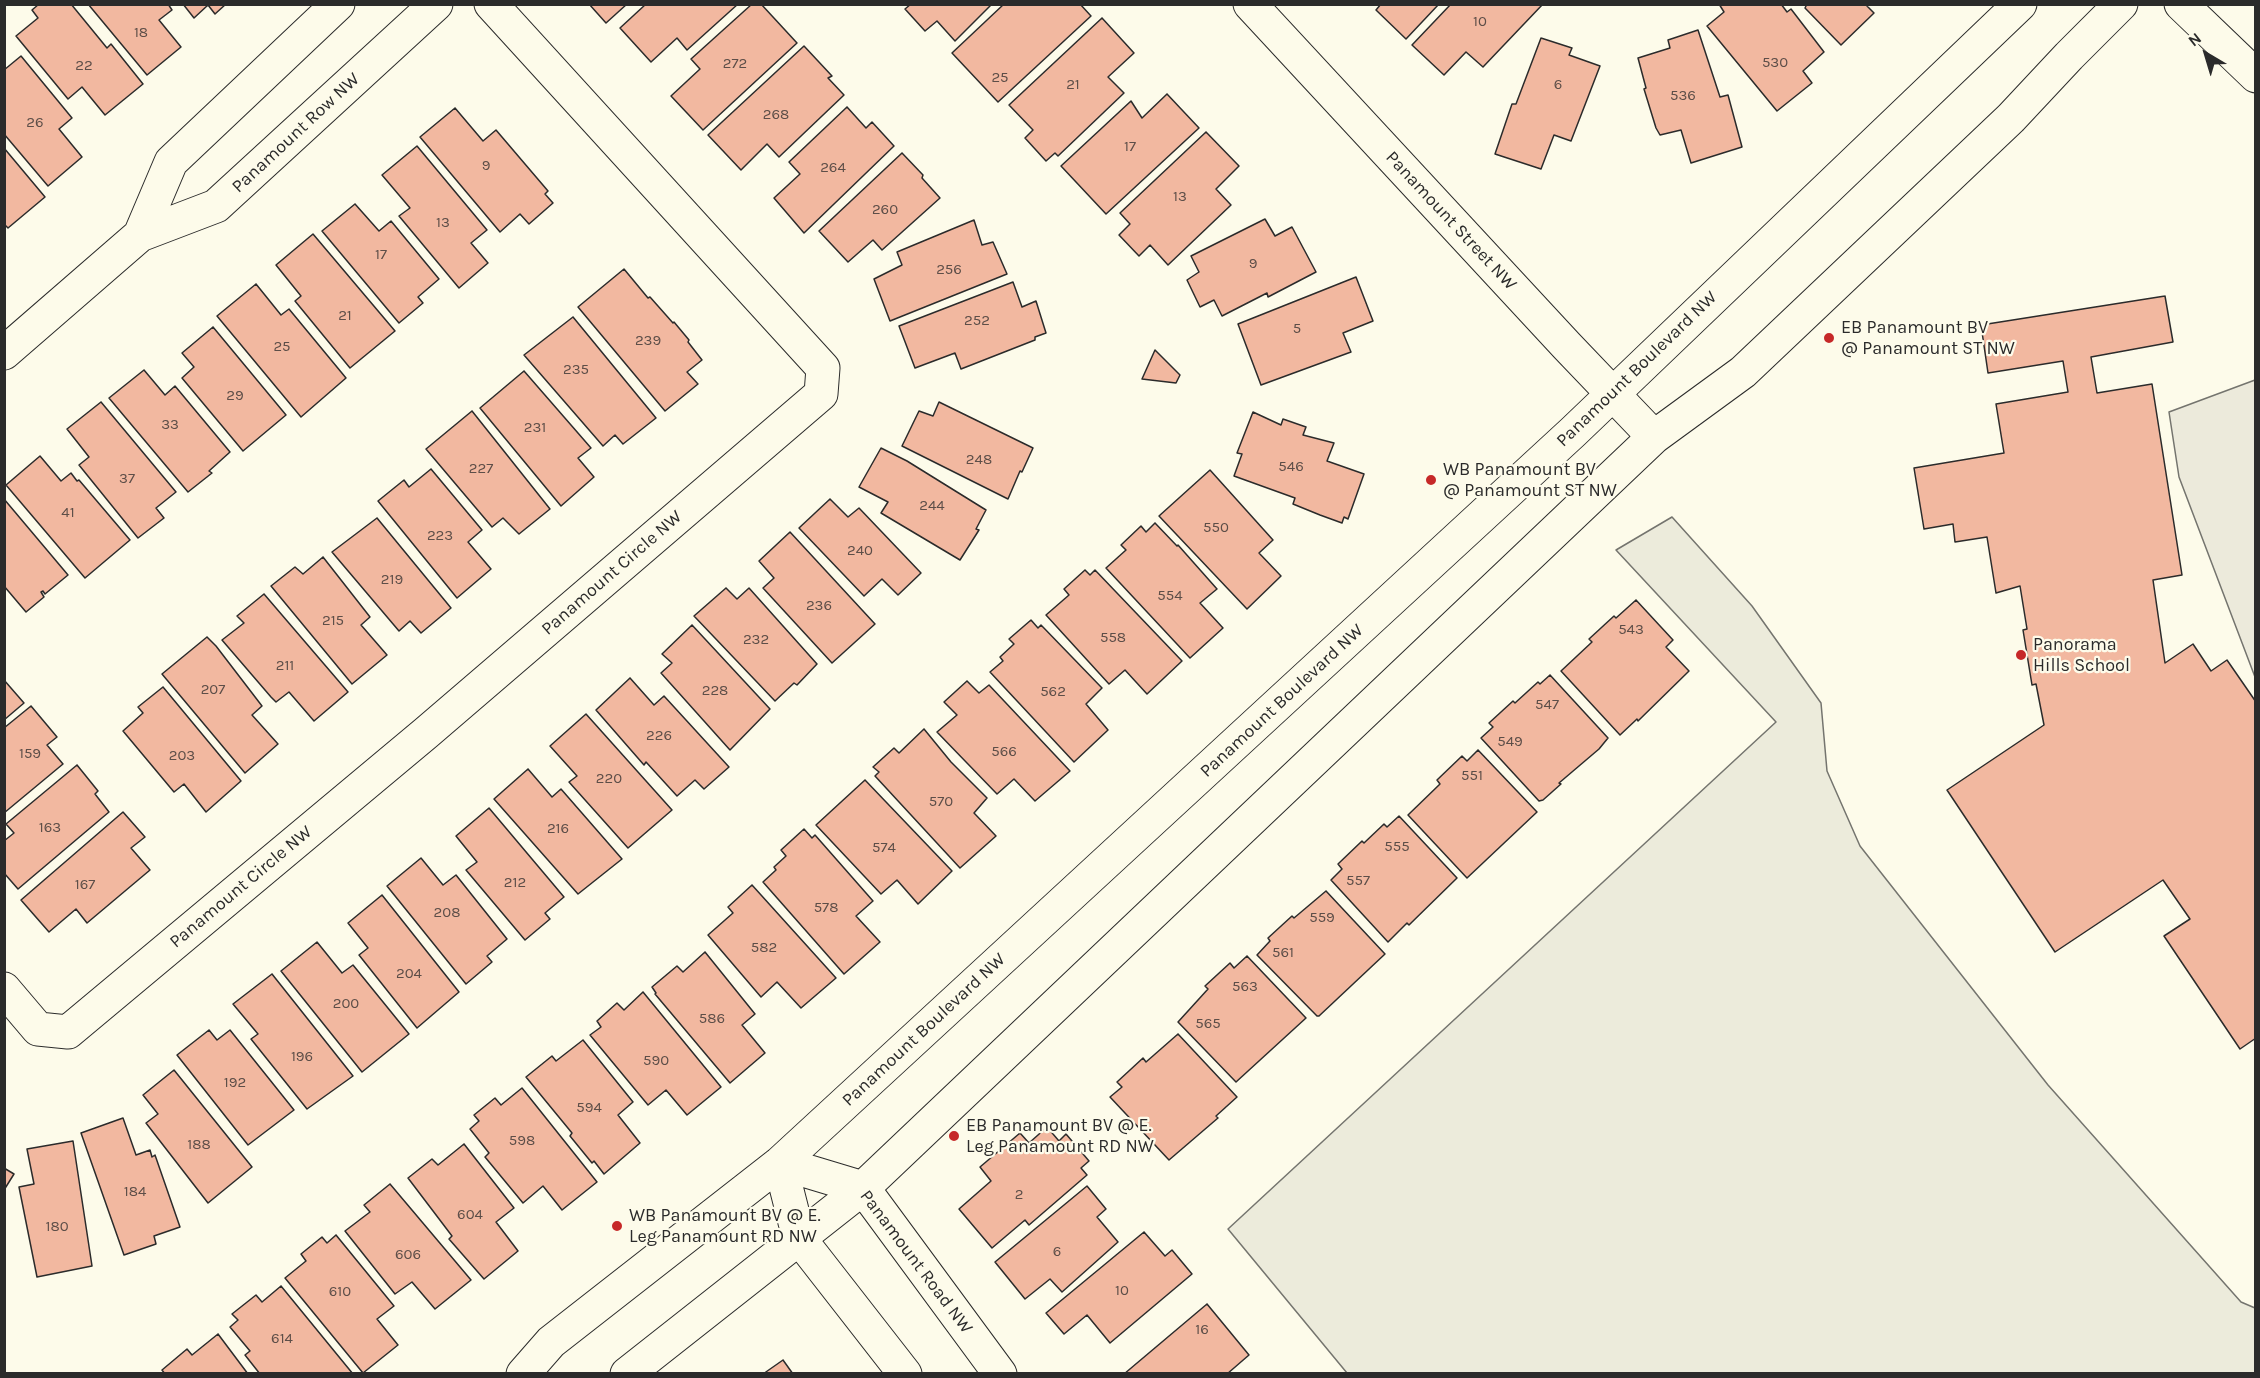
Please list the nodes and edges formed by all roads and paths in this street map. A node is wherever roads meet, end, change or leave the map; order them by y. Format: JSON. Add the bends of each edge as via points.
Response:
{"nodes":[{"id":1,"x":338,"y":4,"type":"edge"},
{"id":2,"x":436,"y":4,"type":"edge"},
{"id":3,"x":491,"y":4,"type":"edge"},
{"id":4,"x":1250,"y":4,"type":"edge"},
{"id":5,"x":2020,"y":4,"type":"edge"},
{"id":6,"x":2121,"y":4,"type":"edge"},
{"id":7,"x":2181,"y":4,"type":"edge"},
{"id":8,"x":2256,"y":76,"type":"edge"},
{"id":9,"x":140,"y":235,"type":"junction"},
{"id":10,"x":4,"y":353,"type":"edge"},
{"id":11,"x":1612,"y":393,"type":"junction"},
{"id":12,"x":1654,"y":437,"type":"junction"},
{"id":13,"x":4,"y":989,"type":"edge"},
{"id":14,"x":780,"y":1163,"type":"junction"},
{"id":15,"x":863,"y":1188,"type":"junction"},
{"id":16,"x":799,"y":1238,"type":"junction"},
{"id":17,"x":523,"y":1374,"type":"edge"},
{"id":18,"x":627,"y":1374,"type":"edge"},
{"id":19,"x":905,"y":1374,"type":"edge"},
{"id":20,"x":1000,"y":1374,"type":"edge"}],
"edges":[{"from":1,"to":9,"type":"street","name":"Panamount Row NW","via":[[171,162]]},
{"from":2,"to":9,"type":"street","name":"Panamount Row NW","via":[[216,206]]},
{"from":3,"to":13,"type":"street","name":"Panamount Circle NW","via":[[823,368],[821,394],[426,733],[68,1032],[38,1029]]},
{"from":4,"to":11,"type":"street","name":"Panamount Street NW"},
{"from":5,"to":11,"type":"street","name":"Panamount Boulevard NW"},
{"from":6,"to":12,"type":"street","via":[[2011,118],[1743,372]]},
{"from":7,"to":8,"type":"street"},
{"from":9,"to":10,"type":"street","name":"Panamount Row NW"},
{"from":11,"to":12,"type":"street","name":"Panamount Street NW"},
{"from":11,"to":14,"type":"street","name":"Panamount Boulevard NW"},
{"from":12,"to":15,"type":"street"},
{"from":14,"to":15,"type":"street","name":"Panamount Road NW"},
{"from":14,"to":16,"type":"street"},
{"from":14,"to":17,"type":"street","name":"Panamount Boulevard NW","via":[[551,1342]]},
{"from":15,"to":16,"type":"street"},
{"from":15,"to":20,"type":"street","name":"Panamount Road NW"},
{"from":16,"to":18,"type":"street"},
{"from":16,"to":19,"type":"street"}]}
